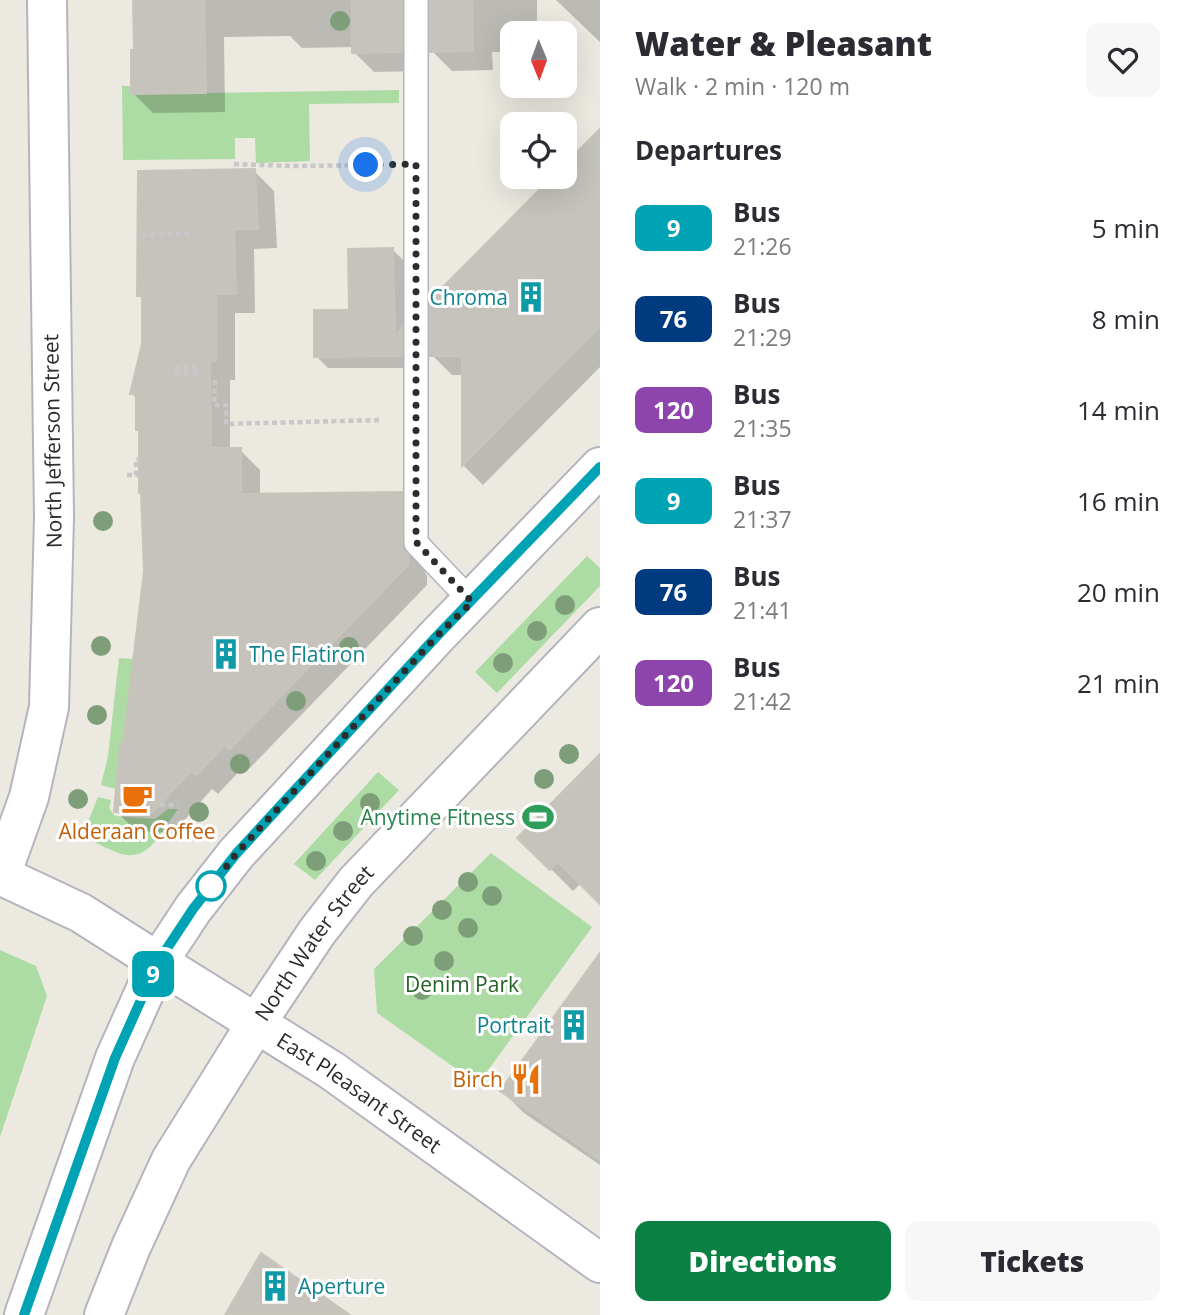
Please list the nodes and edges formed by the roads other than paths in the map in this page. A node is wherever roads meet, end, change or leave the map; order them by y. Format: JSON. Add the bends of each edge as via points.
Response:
{"nodes":[{"id":1,"x":47,"y":0,"type":"edge"},
{"id":2,"x":416,"y":0,"type":"edge"},
{"id":3,"x":600,"y":468,"type":"edge"},
{"id":4,"x":472,"y":602,"type":"junction"},
{"id":5,"x":600,"y":627,"type":"edge"},
{"id":6,"x":0,"y":875,"type":"edge"},
{"id":7,"x":158,"y":962,"type":"junction"},
{"id":8,"x":257,"y":1022,"type":"junction"},
{"id":9,"x":600,"y":1263,"type":"edge"},
{"id":10,"x":24,"y":1315,"type":"edge"},
{"id":11,"x":104,"y":1315,"type":"edge"}],
"edges":[{"from":1,"to":6,"type":"main road","name":"North Jefferson Street","via":[[54,517],[49,707],[29,797]]},
{"from":2,"to":4,"type":"lane","via":[[416,542]]},
{"from":3,"to":4,"type":"main road"},
{"from":4,"to":7,"type":"main road","via":[[236,854]]},
{"from":5,"to":8,"type":"main road","name":"North Water Street","via":[[356,883]]},
{"from":6,"to":7,"type":"main road","name":"East Pleasant Street","via":[[81,913]]},
{"from":7,"to":8,"type":"main road","name":"East Pleasant Street"},
{"from":7,"to":10,"type":"main road","via":[[102,1090]]},
{"from":8,"to":9,"type":"main road","name":"East Pleasant Street"},
{"from":8,"to":11,"type":"main road","name":"North Water Street","via":[[171,1160]]}]}
